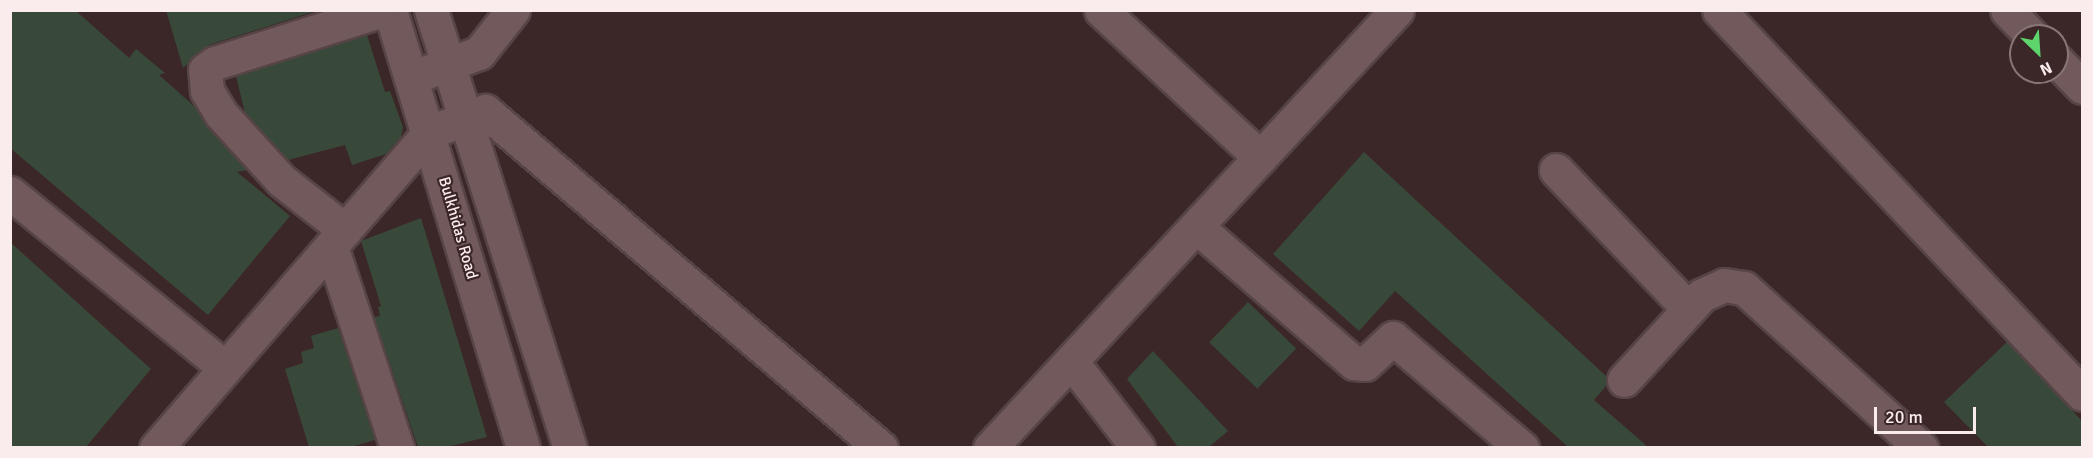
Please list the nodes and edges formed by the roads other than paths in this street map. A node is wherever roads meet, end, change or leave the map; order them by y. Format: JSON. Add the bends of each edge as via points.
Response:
{"nodes":[{"id":1,"x":383,"y":10,"type":"edge"},
{"id":2,"x":390,"y":10,"type":"edge"},
{"id":3,"x":431,"y":10,"type":"edge"},
{"id":4,"x":513,"y":10,"type":"edge"},
{"id":5,"x":1101,"y":10,"type":"edge"},
{"id":6,"x":1719,"y":10,"type":"edge"},
{"id":7,"x":2007,"y":10,"type":"edge"},
{"id":8,"x":1383,"y":15,"type":"edge"},
{"id":9,"x":2020,"y":24,"type":"edge"},
{"id":10,"x":448,"y":64,"type":"junction"},
{"id":11,"x":2069,"y":73,"type":"edge"},
{"id":12,"x":412,"y":77,"type":"junction"},
{"id":13,"x":2082,"y":87,"type":"edge"},
{"id":14,"x":466,"y":117,"type":"junction"},
{"id":15,"x":430,"y":132,"type":"junction"},
{"id":16,"x":1260,"y":157,"type":"junction"},
{"id":17,"x":1556,"y":170,"type":"dead end"},
{"id":18,"x":10,"y":193,"type":"edge"},
{"id":19,"x":1198,"y":228,"type":"junction"},
{"id":20,"x":338,"y":238,"type":"junction"},
{"id":21,"x":1689,"y":309,"type":"junction"},
{"id":22,"x":1071,"y":361,"type":"junction"},
{"id":23,"x":225,"y":368,"type":"junction"},
{"id":24,"x":1624,"y":380,"type":"dead end"},
{"id":25,"x":2082,"y":394,"type":"edge"},
{"id":26,"x":156,"y":447,"type":"edge"},
{"id":27,"x":397,"y":447,"type":"edge"},
{"id":28,"x":523,"y":447,"type":"edge"},
{"id":29,"x":570,"y":447,"type":"edge"},
{"id":30,"x":882,"y":447,"type":"edge"},
{"id":31,"x":990,"y":447,"type":"edge"},
{"id":32,"x":1138,"y":447,"type":"edge"},
{"id":33,"x":1522,"y":447,"type":"edge"},
{"id":34,"x":1921,"y":447,"type":"edge"}],
"edges":[{"from":1,"to":20,"type":"street","via":[[215,63],[206,70],[207,91],[221,114]]},
{"from":2,"to":12,"type":"street","name":"Bulkhidas Road"},
{"from":3,"to":10,"type":"street"},
{"from":4,"to":10,"type":"street","via":[[479,53]]},
{"from":5,"to":16,"type":"street"},
{"from":6,"to":25,"type":"street"},
{"from":7,"to":9,"type":"street"},
{"from":8,"to":16,"type":"street"},
{"from":10,"to":12,"type":"street"},
{"from":10,"to":14,"type":"street"},
{"from":11,"to":13,"type":"street"},
{"from":12,"to":15,"type":"street","name":"Bulkhidas Road"},
{"from":14,"to":15,"type":"street"},
{"from":14,"to":29,"type":"street"},
{"from":14,"to":30,"type":"street","via":[[485,111]]},
{"from":15,"to":20,"type":"street"},
{"from":15,"to":28,"type":"street","name":"Bulkhidas Road"},
{"from":16,"to":19,"type":"street"},
{"from":17,"to":21,"type":"street"},
{"from":18,"to":23,"type":"street"},
{"from":19,"to":22,"type":"street"},
{"from":19,"to":33,"type":"street","via":[[1354,363],[1365,364],[1393,338]]},
{"from":20,"to":23,"type":"street"},
{"from":20,"to":27,"type":"street"},
{"from":21,"to":24,"type":"street"},
{"from":21,"to":34,"type":"street","via":[[1702,295],[1724,285],[1744,288]]},
{"from":22,"to":31,"type":"street"},
{"from":22,"to":32,"type":"street"},
{"from":23,"to":26,"type":"street"}]}
